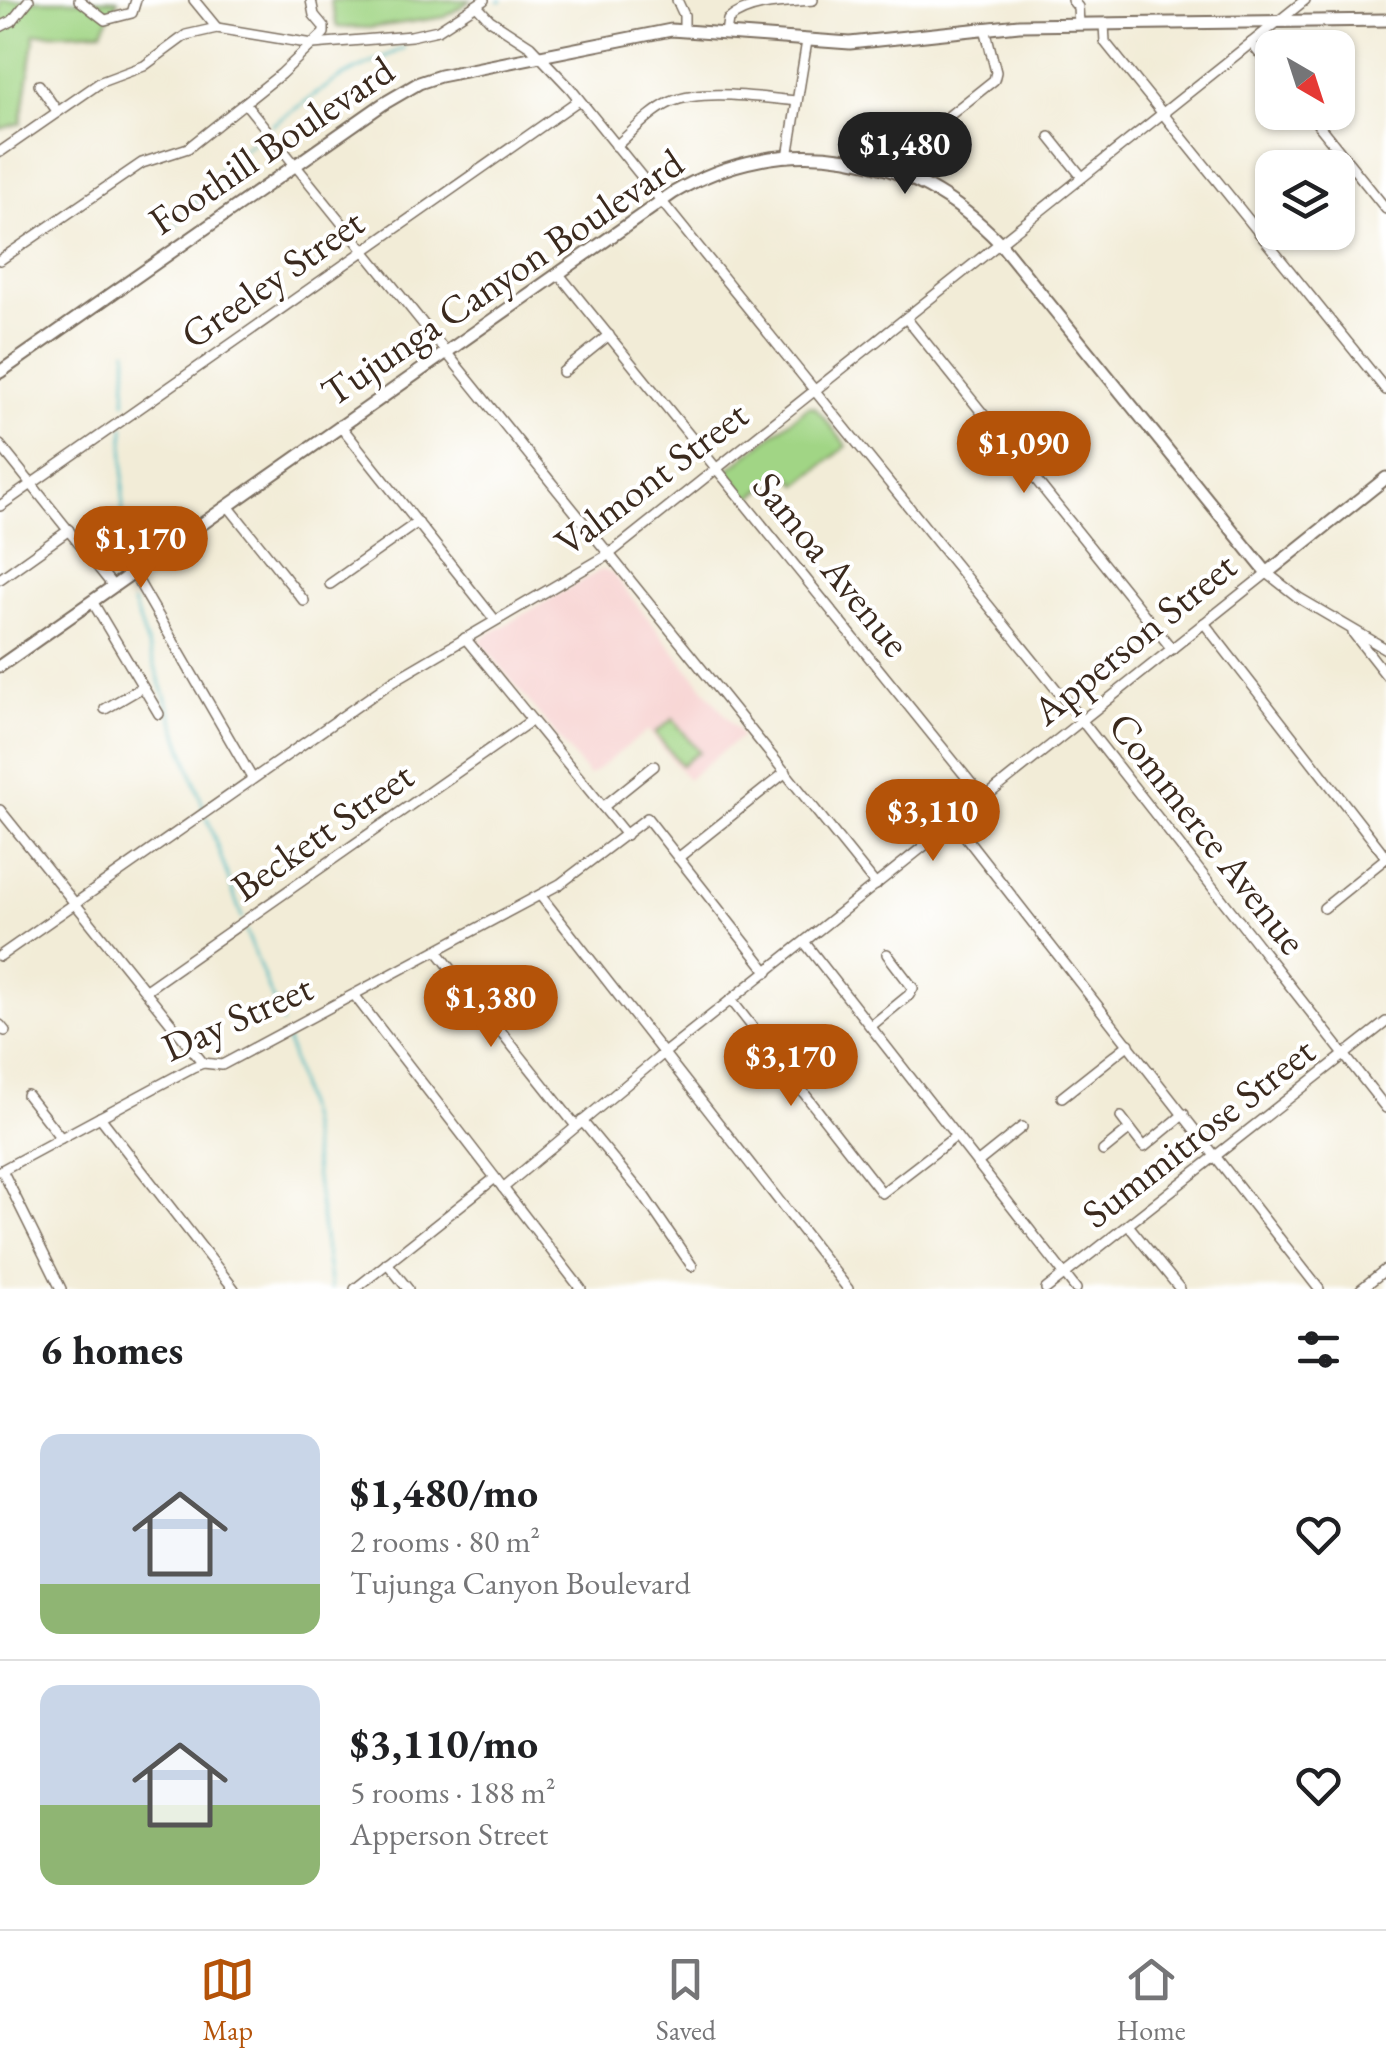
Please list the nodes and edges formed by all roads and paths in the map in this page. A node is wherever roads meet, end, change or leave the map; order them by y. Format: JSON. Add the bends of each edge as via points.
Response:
{"nodes":[{"id":1,"x":29,"y":0,"type":"edge"},
{"id":2,"x":78,"y":0,"type":"edge"},
{"id":3,"x":136,"y":0,"type":"edge"},
{"id":4,"x":194,"y":0,"type":"edge"},
{"id":5,"x":311,"y":0,"type":"edge"},
{"id":6,"x":677,"y":0,"type":"edge"},
{"id":7,"x":812,"y":0,"type":"edge"},
{"id":8,"x":1072,"y":0,"type":"edge"},
{"id":9,"x":1305,"y":0,"type":"edge"},
{"id":10,"x":797,"y":1,"type":"edge"},
{"id":11,"x":480,"y":3,"type":"edge"},
{"id":12,"x":1386,"y":20,"type":"edge"},
{"id":13,"x":1277,"y":22,"type":"junction"},
{"id":14,"x":1079,"y":24,"type":"junction"},
{"id":15,"x":1104,"y":24,"type":"junction"},
{"id":16,"x":0,"y":27,"type":"edge"},
{"id":17,"x":216,"y":28,"type":"junction"},
{"id":18,"x":985,"y":28,"type":"junction"},
{"id":19,"x":684,"y":30,"type":"junction"},
{"id":20,"x":726,"y":33,"type":"junction"},
{"id":21,"x":807,"y":41,"type":"junction"},
{"id":22,"x":1251,"y":43,"type":"junction"},
{"id":23,"x":312,"y":44,"type":"junction"},
{"id":24,"x":1255,"y":48,"type":"edge"},
{"id":25,"x":539,"y":55,"type":"junction"},
{"id":26,"x":38,"y":85,"type":"dead end"},
{"id":27,"x":579,"y":100,"type":"junction"},
{"id":28,"x":796,"y":101,"type":"junction"},
{"id":29,"x":245,"y":103,"type":"junction"},
{"id":30,"x":58,"y":111,"type":"junction"},
{"id":31,"x":1164,"y":114,"type":"junction"},
{"id":32,"x":1322,"y":130,"type":"edge"},
{"id":33,"x":1050,"y":137,"type":"dead end"},
{"id":34,"x":616,"y":146,"type":"junction"},
{"id":35,"x":0,"y":152,"type":"edge"},
{"id":36,"x":788,"y":158,"type":"junction"},
{"id":37,"x":296,"y":164,"type":"junction"},
{"id":38,"x":885,"y":167,"type":"junction"},
{"id":39,"x":1082,"y":177,"type":"junction"},
{"id":40,"x":661,"y":202,"type":"junction"},
{"id":41,"x":1386,"y":209,"type":"edge"},
{"id":42,"x":1000,"y":243,"type":"junction"},
{"id":43,"x":366,"y":250,"type":"junction"},
{"id":44,"x":0,"y":260,"type":"edge"},
{"id":45,"x":558,"y":273,"type":"junction"},
{"id":46,"x":906,"y":318,"type":"junction"},
{"id":47,"x":608,"y":335,"type":"junction"},
{"id":48,"x":445,"y":351,"type":"junction"},
{"id":49,"x":0,"y":372,"type":"edge"},
{"id":50,"x":562,"y":372,"type":"dead end"},
{"id":51,"x":1386,"y":390,"type":"edge"},
{"id":52,"x":815,"y":392,"type":"junction"},
{"id":53,"x":340,"y":425,"type":"junction"},
{"id":54,"x":0,"y":444,"type":"edge"},
{"id":55,"x":717,"y":469,"type":"junction"},
{"id":56,"x":1386,"y":478,"type":"edge"},
{"id":57,"x":30,"y":484,"type":"junction"},
{"id":58,"x":0,"y":506,"type":"edge"},
{"id":59,"x":228,"y":506,"type":"junction"},
{"id":60,"x":418,"y":522,"type":"junction"},
{"id":61,"x":68,"y":530,"type":"junction"},
{"id":62,"x":608,"y":554,"type":"junction"},
{"id":63,"x":132,"y":572,"type":"junction"},
{"id":64,"x":1267,"y":573,"type":"junction"},
{"id":65,"x":0,"y":579,"type":"edge"},
{"id":66,"x":330,"y":584,"type":"dead end"},
{"id":67,"x":113,"y":586,"type":"junction"},
{"id":68,"x":92,"y":600,"type":"junction"},
{"id":69,"x":304,"y":601,"type":"dead end"},
{"id":70,"x":496,"y":620,"type":"junction"},
{"id":71,"x":1204,"y":624,"type":"junction"},
{"id":72,"x":1349,"y":626,"type":"junction"},
{"id":73,"x":465,"y":638,"type":"junction"},
{"id":74,"x":1172,"y":649,"type":"junction"},
{"id":75,"x":1386,"y":650,"type":"edge"},
{"id":76,"x":0,"y":666,"type":"edge"},
{"id":77,"x":1384,"y":669,"type":"edge"},
{"id":78,"x":142,"y":688,"type":"junction"},
{"id":79,"x":106,"y":709,"type":"dead end"},
{"id":80,"x":158,"y":714,"type":"dead end"},
{"id":81,"x":532,"y":720,"type":"junction"},
{"id":82,"x":1082,"y":721,"type":"junction"},
{"id":83,"x":654,"y":766,"type":"dead end"},
{"id":84,"x":786,"y":772,"type":"junction"},
{"id":85,"x":252,"y":778,"type":"junction"},
{"id":86,"x":984,"y":799,"type":"junction"},
{"id":87,"x":602,"y":807,"type":"junction"},
{"id":88,"x":0,"y":810,"type":"edge"},
{"id":89,"x":954,"y":822,"type":"junction"},
{"id":90,"x":626,"y":835,"type":"junction"},
{"id":91,"x":678,"y":858,"type":"junction"},
{"id":92,"x":1386,"y":858,"type":"edge"},
{"id":93,"x":876,"y":885,"type":"junction"},
{"id":94,"x":540,"y":895,"type":"junction"},
{"id":95,"x":75,"y":904,"type":"junction"},
{"id":96,"x":1324,"y":908,"type":"dead end"},
{"id":97,"x":805,"y":943,"type":"junction"},
{"id":98,"x":438,"y":951,"type":"junction"},
{"id":99,"x":887,"y":954,"type":"dead end"},
{"id":100,"x":0,"y":956,"type":"edge"},
{"id":101,"x":768,"y":972,"type":"junction"},
{"id":102,"x":146,"y":990,"type":"junction"},
{"id":103,"x":355,"y":996,"type":"junction"},
{"id":104,"x":732,"y":1001,"type":"junction"},
{"id":105,"x":1386,"y":1022,"type":"edge"},
{"id":106,"x":870,"y":1026,"type":"junction"},
{"id":107,"x":1129,"y":1044,"type":"junction"},
{"id":108,"x":664,"y":1054,"type":"junction"},
{"id":109,"x":1344,"y":1055,"type":"junction"},
{"id":110,"x":203,"y":1064,"type":"junction"},
{"id":111,"x":27,"y":1095,"type":"dead end"},
{"id":112,"x":1062,"y":1096,"type":"dead end"},
{"id":113,"x":1386,"y":1108,"type":"edge"},
{"id":114,"x":1184,"y":1114,"type":"junction"},
{"id":115,"x":100,"y":1117,"type":"junction"},
{"id":116,"x":1121,"y":1118,"type":"dead end"},
{"id":117,"x":579,"y":1124,"type":"junction"},
{"id":118,"x":1022,"y":1127,"type":"dead end"},
{"id":119,"x":1130,"y":1129,"type":"junction"},
{"id":120,"x":956,"y":1136,"type":"junction"},
{"id":121,"x":61,"y":1138,"type":"junction"},
{"id":122,"x":1103,"y":1151,"type":"dead end"},
{"id":123,"x":1217,"y":1156,"type":"junction"},
{"id":124,"x":977,"y":1163,"type":"junction"},
{"id":125,"x":1,"y":1171,"type":"edge"},
{"id":126,"x":495,"y":1178,"type":"junction"},
{"id":127,"x":504,"y":1188,"type":"junction"},
{"id":128,"x":1128,"y":1225,"type":"junction"},
{"id":129,"x":387,"y":1263,"type":"junction"},
{"id":130,"x":692,"y":1266,"type":"dead end"},
{"id":131,"x":1386,"y":1270,"type":"edge"},
{"id":132,"x":1064,"y":1274,"type":"junction"},
{"id":133,"x":61,"y":1289,"type":"edge"},
{"id":134,"x":234,"y":1289,"type":"edge"},
{"id":135,"x":355,"y":1289,"type":"edge"},
{"id":136,"x":408,"y":1289,"type":"edge"},
{"id":137,"x":581,"y":1289,"type":"edge"},
{"id":138,"x":848,"y":1289,"type":"edge"},
{"id":139,"x":1046,"y":1289,"type":"edge"},
{"id":140,"x":1076,"y":1289,"type":"edge"},
{"id":141,"x":1180,"y":1289,"type":"edge"},
{"id":142,"x":1319,"y":1289,"type":"edge"},
{"id":143,"x":1361,"y":1289,"type":"edge"}],
"edges":[{"from":1,"to":16,"type":"street"},
{"from":2,"to":3,"type":"street","via":[[105,20],[132,13]]},
{"from":4,"to":17,"type":"street"},
{"from":5,"to":23,"type":"street","via":[[324,27]]},
{"from":6,"to":19,"type":"street"},
{"from":7,"to":10,"type":"street"},
{"from":8,"to":14,"type":"street"},
{"from":9,"to":13,"type":"street","name":"Valmont Street"},
{"from":10,"to":20,"type":"street","via":[[732,15]]},
{"from":11,"to":23,"type":"street","via":[[438,30]]},
{"from":11,"to":25,"type":"street","name":"Commerce Avenue"},
{"from":12,"to":13,"type":"main road","name":"Foothill Boulevard"},
{"from":13,"to":15,"type":"main road","name":"Foothill Boulevard"},
{"from":13,"to":22,"type":"street","name":"Valmont Street"},
{"from":14,"to":15,"type":"main road","name":"Foothill Boulevard"},
{"from":14,"to":18,"type":"main road","name":"Foothill Boulevard"},
{"from":15,"to":31,"type":"street","via":[[1105,42]]},
{"from":17,"to":23,"type":"street"},
{"from":17,"to":30,"type":"street","via":[[180,38],[144,66],[101,82]]},
{"from":18,"to":21,"type":"main road","name":"Foothill Boulevard","via":[[884,41]]},
{"from":18,"to":38,"type":"street","via":[[994,80]]},
{"from":19,"to":20,"type":"main road","name":"Foothill Boulevard"},
{"from":19,"to":25,"type":"main road","name":"Foothill Boulevard"},
{"from":20,"to":21,"type":"main road","name":"Foothill Boulevard"},
{"from":21,"to":28,"type":"street"},
{"from":22,"to":24,"type":"street"},
{"from":22,"to":31,"type":"street","name":"Valmont Street"},
{"from":23,"to":29,"type":"street"},
{"from":25,"to":27,"type":"street","name":"Commerce Avenue"},
{"from":25,"to":37,"type":"main road","name":"Foothill Boulevard","via":[[419,83]]},
{"from":26,"to":30,"type":"street"},
{"from":27,"to":34,"type":"street","name":"Commerce Avenue"},
{"from":27,"to":43,"type":"street","name":"Greeley Street"},
{"from":28,"to":34,"type":"street","via":[[676,100]]},
{"from":28,"to":36,"type":"street"},
{"from":29,"to":37,"type":"street"},
{"from":29,"to":44,"type":"street","via":[[188,148],[142,163]]},
{"from":30,"to":35,"type":"street"},
{"from":31,"to":39,"type":"street","name":"Valmont Street"},
{"from":31,"to":51,"type":"street"},
{"from":32,"to":41,"type":"street"},
{"from":33,"to":39,"type":"street"},
{"from":34,"to":40,"type":"street","name":"Commerce Avenue"},
{"from":36,"to":38,"type":"main road","name":"Tujunga Canyon Boulevard"},
{"from":36,"to":40,"type":"main road","name":"Tujunga Canyon Boulevard","via":[[715,173]]},
{"from":37,"to":43,"type":"street"},
{"from":37,"to":49,"type":"main road","name":"Foothill Boulevard"},
{"from":38,"to":42,"type":"main road","name":"Tujunga Canyon Boulevard","via":[[942,193]]},
{"from":39,"to":42,"type":"street","name":"Valmont Street"},
{"from":40,"to":45,"type":"main road","name":"Tujunga Canyon Boulevard"},
{"from":40,"to":52,"type":"street","name":"Commerce Avenue"},
{"from":42,"to":46,"type":"street","name":"Valmont Street"},
{"from":42,"to":64,"type":"main road","name":"Tujunga Canyon Boulevard"},
{"from":43,"to":48,"type":"street"},
{"from":43,"to":57,"type":"street","name":"Greeley Street"},
{"from":45,"to":47,"type":"street","name":"Samoa Avenue"},
{"from":45,"to":48,"type":"main road","name":"Tujunga Canyon Boulevard"},
{"from":46,"to":52,"type":"street","name":"Valmont Street"},
{"from":46,"to":74,"type":"street"},
{"from":47,"to":50,"type":"street"},
{"from":47,"to":55,"type":"street","name":"Samoa Avenue"},
{"from":48,"to":53,"type":"main road","name":"Tujunga Canyon Boulevard"},
{"from":48,"to":62,"type":"street"},
{"from":52,"to":55,"type":"street","name":"Valmont Street"},
{"from":52,"to":82,"type":"street","name":"Commerce Avenue"},
{"from":53,"to":59,"type":"main road","name":"Tujunga Canyon Boulevard"},
{"from":53,"to":60,"type":"street"},
{"from":54,"to":57,"type":"street"},
{"from":55,"to":62,"type":"street","name":"Valmont Street"},
{"from":55,"to":86,"type":"street","name":"Samoa Avenue"},
{"from":56,"to":64,"type":"main road","name":"Apperson Street"},
{"from":57,"to":58,"type":"street","name":"Greeley Street"},
{"from":57,"to":61,"type":"street"},
{"from":59,"to":63,"type":"main road","name":"Tujunga Canyon Boulevard"},
{"from":59,"to":69,"type":"street"},
{"from":60,"to":66,"type":"street"},
{"from":60,"to":70,"type":"street"},
{"from":61,"to":65,"type":"street"},
{"from":61,"to":67,"type":"street"},
{"from":62,"to":70,"type":"street","name":"Valmont Street"},
{"from":62,"to":84,"type":"street"},
{"from":63,"to":67,"type":"main road","name":"Tujunga Canyon Boulevard"},
{"from":63,"to":85,"type":"street"},
{"from":64,"to":71,"type":"street","name":"Apperson Street"},
{"from":64,"to":72,"type":"street","name":"Tujunga Canyon Boulevard"},
{"from":67,"to":68,"type":"main road","name":"Tujunga Canyon Boulevard"},
{"from":68,"to":76,"type":"main road","name":"Tujunga Canyon Boulevard"},
{"from":68,"to":78,"type":"street"},
{"from":70,"to":73,"type":"street","name":"Valmont Street"},
{"from":71,"to":74,"type":"street","name":"Apperson Street"},
{"from":71,"to":92,"type":"street"},
{"from":72,"to":75,"type":"street","name":"Tujunga Canyon Boulevard"},
{"from":72,"to":77,"type":"street"},
{"from":73,"to":81,"type":"street"},
{"from":73,"to":85,"type":"street","name":"Valmont Street"},
{"from":74,"to":82,"type":"street","name":"Apperson Street"},
{"from":78,"to":79,"type":"street"},
{"from":78,"to":80,"type":"street"},
{"from":81,"to":87,"type":"street"},
{"from":81,"to":102,"type":"street","name":"Beckett Street"},
{"from":82,"to":86,"type":"street","name":"Apperson Street"},
{"from":82,"to":109,"type":"street","name":"Commerce Avenue"},
{"from":83,"to":87,"type":"street"},
{"from":84,"to":91,"type":"street"},
{"from":84,"to":93,"type":"street"},
{"from":85,"to":95,"type":"street","name":"Valmont Street"},
{"from":86,"to":89,"type":"street","name":"Apperson Street"},
{"from":87,"to":90,"type":"street"},
{"from":88,"to":95,"type":"street"},
{"from":89,"to":93,"type":"street","name":"Apperson Street"},
{"from":89,"to":107,"type":"street"},
{"from":90,"to":91,"type":"street","name":"Day Street","via":[[647,818]]},
{"from":90,"to":94,"type":"street","name":"Day Street"},
{"from":91,"to":101,"type":"street"},
{"from":92,"to":96,"type":"street"},
{"from":93,"to":97,"type":"street","name":"Apperson Street"},
{"from":94,"to":98,"type":"street","name":"Day Street"},
{"from":94,"to":108,"type":"street"},
{"from":95,"to":100,"type":"street","name":"Valmont Street"},
{"from":95,"to":102,"type":"street"},
{"from":97,"to":101,"type":"street","name":"Apperson Street"},
{"from":97,"to":106,"type":"street"},
{"from":98,"to":103,"type":"street","name":"Day Street"},
{"from":98,"to":117,"type":"street"},
{"from":99,"to":106,"type":"street","via":[[913,988]]},
{"from":101,"to":104,"type":"street","name":"Apperson Street"},
{"from":102,"to":110,"type":"street"},
{"from":103,"to":110,"type":"street","name":"Day Street","via":[[222,1065]]},
{"from":103,"to":126,"type":"street"},
{"from":104,"to":108,"type":"street","name":"Apperson Street"},
{"from":104,"to":120,"type":"street","via":[[882,1193]]},
{"from":105,"to":109,"type":"street","name":"Summitrose Street"},
{"from":106,"to":120,"type":"street"},
{"from":107,"to":112,"type":"street"},
{"from":107,"to":114,"type":"street"},
{"from":108,"to":117,"type":"street","name":"Apperson Street"},
{"from":108,"to":138,"type":"street"},
{"from":109,"to":113,"type":"street","name":"Commerce Avenue"},
{"from":109,"to":123,"type":"street","name":"Summitrose Street"},
{"from":110,"to":115,"type":"street","name":"Day Street"},
{"from":111,"to":121,"type":"street"},
{"from":114,"to":119,"type":"street","via":[[1144,1146]]},
{"from":114,"to":123,"type":"street"},
{"from":115,"to":121,"type":"street","name":"Day Street"},
{"from":115,"to":134,"type":"street"},
{"from":116,"to":119,"type":"street"},
{"from":117,"to":127,"type":"street","name":"Apperson Street"},
{"from":117,"to":130,"type":"street","via":[[644,1196]]},
{"from":118,"to":124,"type":"street"},
{"from":119,"to":122,"type":"street"},
{"from":120,"to":124,"type":"street"},
{"from":121,"to":125,"type":"street","name":"Day Street"},
{"from":123,"to":128,"type":"street","name":"Summitrose Street"},
{"from":123,"to":142,"type":"street"},
{"from":124,"to":132,"type":"street"},
{"from":125,"to":133,"type":"street"},
{"from":126,"to":127,"type":"street"},
{"from":126,"to":129,"type":"street"},
{"from":127,"to":137,"type":"street"},
{"from":128,"to":132,"type":"street","name":"Summitrose Street"},
{"from":128,"to":141,"type":"street"},
{"from":129,"to":135,"type":"street"},
{"from":129,"to":136,"type":"street"},
{"from":131,"to":143,"type":"street"},
{"from":132,"to":139,"type":"street","name":"Summitrose Street"},
{"from":132,"to":140,"type":"street"}]}
